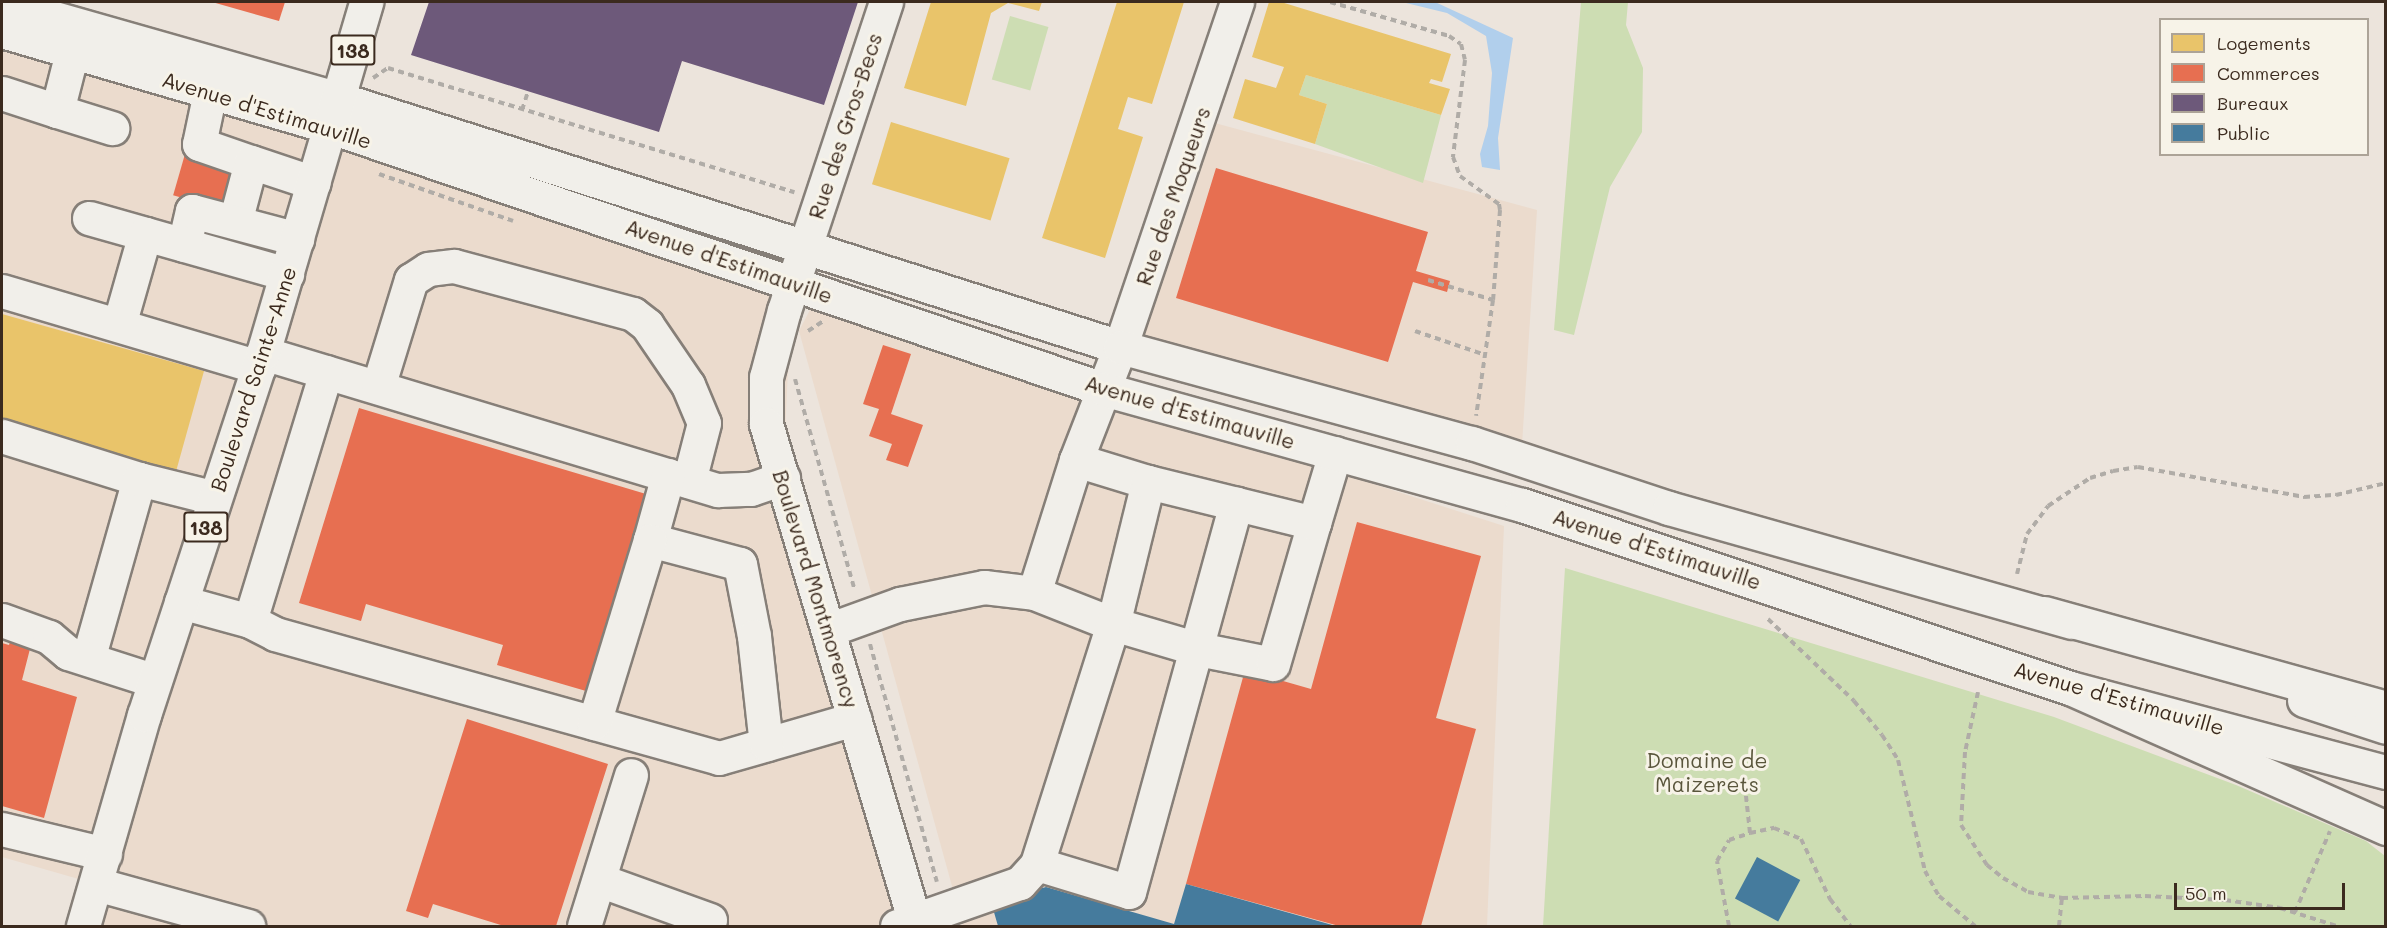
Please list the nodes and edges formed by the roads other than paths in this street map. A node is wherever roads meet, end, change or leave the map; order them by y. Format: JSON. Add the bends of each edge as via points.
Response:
{"nodes":[{"id":1,"x":366,"y":2,"type":"edge"},
{"id":2,"x":886,"y":2,"type":"edge"},
{"id":3,"x":1237,"y":2,"type":"edge"},
{"id":4,"x":2,"y":3,"type":"edge"},
{"id":5,"x":2,"y":31,"type":"edge"},
{"id":6,"x":72,"y":52,"type":"junction"},
{"id":7,"x":210,"y":92,"type":"junction"},
{"id":8,"x":2,"y":93,"type":"edge"},
{"id":9,"x":57,"y":111,"type":"junction"},
{"id":10,"x":335,"y":113,"type":"junction"},
{"id":11,"x":111,"y":128,"type":"dead end"},
{"id":12,"x":251,"y":162,"type":"junction"},
{"id":13,"x":314,"y":183,"type":"junction"},
{"id":14,"x":89,"y":218,"type":"dead end"},
{"id":15,"x":235,"y":222,"type":"junction"},
{"id":16,"x":145,"y":234,"type":"junction"},
{"id":17,"x":297,"y":239,"type":"junction"},
{"id":18,"x":184,"y":245,"type":"junction"},
{"id":19,"x":804,"y":250,"type":"junction"},
{"id":20,"x":287,"y":274,"type":"junction"},
{"id":21,"x":792,"y":282,"type":"junction"},
{"id":22,"x":2,"y":291,"type":"edge"},
{"id":23,"x":119,"y":325,"type":"junction"},
{"id":24,"x":1120,"y":347,"type":"junction"},
{"id":25,"x":261,"y":360,"type":"junction"},
{"id":26,"x":326,"y":372,"type":"junction"},
{"id":27,"x":378,"y":387,"type":"junction"},
{"id":28,"x":1103,"y":389,"type":"junction"},
{"id":29,"x":2,"y":436,"type":"edge"},
{"id":30,"x":1335,"y":453,"type":"junction"},
{"id":31,"x":1076,"y":460,"type":"junction"},
{"id":32,"x":679,"y":478,"type":"junction"},
{"id":33,"x":783,"y":478,"type":"junction"},
{"id":34,"x":139,"y":479,"type":"junction"},
{"id":35,"x":1148,"y":482,"type":"junction"},
{"id":36,"x":215,"y":498,"type":"junction"},
{"id":37,"x":1236,"y":502,"type":"junction"},
{"id":38,"x":1314,"y":523,"type":"junction"},
{"id":39,"x":650,"y":540,"type":"junction"},
{"id":40,"x":1034,"y":593,"type":"junction"},
{"id":41,"x":181,"y":602,"type":"junction"},
{"id":42,"x":2044,"y":613,"type":"junction"},
{"id":43,"x":2,"y":620,"type":"edge"},
{"id":44,"x":250,"y":621,"type":"junction"},
{"id":45,"x":1113,"y":624,"type":"junction"},
{"id":46,"x":828,"y":630,"type":"junction"},
{"id":47,"x":1198,"y":649,"type":"junction"},
{"id":48,"x":88,"y":659,"type":"junction"},
{"id":49,"x":155,"y":681,"type":"junction"},
{"id":50,"x":2070,"y":688,"type":"junction"},
{"id":51,"x":2385,"y":708,"type":"edge"},
{"id":52,"x":854,"y":718,"type":"junction"},
{"id":53,"x":594,"y":723,"type":"junction"},
{"id":54,"x":2385,"y":727,"type":"edge"},
{"id":55,"x":766,"y":744,"type":"junction"},
{"id":56,"x":2385,"y":772,"type":"edge"},
{"id":57,"x":631,"y":775,"type":"dead end"},
{"id":58,"x":2385,"y":828,"type":"edge"},
{"id":59,"x":2,"y":829,"type":"edge"},
{"id":60,"x":1037,"y":864,"type":"junction"},
{"id":61,"x":100,"y":869,"type":"junction"},
{"id":62,"x":598,"y":880,"type":"junction"},
{"id":63,"x":718,"y":924,"type":"edge"},
{"id":64,"x":909,"y":924,"type":"edge"},
{"id":65,"x":83,"y":927,"type":"edge"},
{"id":66,"x":248,"y":927,"type":"edge"},
{"id":67,"x":584,"y":927,"type":"edge"}],
"edges":[{"from":1,"to":10,"type":"main road","name":"Boulevard Sainte-Anne","number":"138"},
{"from":2,"to":19,"type":"main road","name":"Rue des Gros-Becs"},
{"from":3,"to":24,"type":"main road","name":"Rue des Moqueurs"},
{"from":4,"to":10,"type":"main road","name":"Avenue d'Estimauville"},
{"from":5,"to":6,"type":"main road","name":"Avenue d'Estimauville"},
{"from":6,"to":7,"type":"main road","name":"Avenue d'Estimauville"},
{"from":6,"to":9,"type":"main road"},
{"from":7,"to":10,"type":"main road","name":"Avenue d'Estimauville"},
{"from":7,"to":12,"type":"main road","via":[[200,144]]},
{"from":8,"to":9,"type":"main road"},
{"from":9,"to":11,"type":"main road"},
{"from":10,"to":13,"type":"main road","name":"Boulevard Sainte-Anne","number":"138"},
{"from":10,"to":19,"type":"main road","name":"Avenue d'Estimauville"},
{"from":10,"to":21,"type":"main road","name":"Avenue d'Estimauville"},
{"from":12,"to":13,"type":"main road"},
{"from":12,"to":15,"type":"main road"},
{"from":13,"to":17,"type":"main road","name":"Boulevard Sainte-Anne","number":"138"},
{"from":14,"to":16,"type":"main road"},
{"from":15,"to":17,"type":"main road"},
{"from":15,"to":18,"type":"main road","via":[[192,211]]},
{"from":16,"to":18,"type":"main road"},
{"from":16,"to":23,"type":"main road"},
{"from":17,"to":20,"type":"main road","name":"Boulevard Sainte-Anne","number":"138"},
{"from":18,"to":20,"type":"main road"},
{"from":19,"to":21,"type":"main road","name":"Boulevard Montmorency"},
{"from":19,"to":24,"type":"main road","name":"Avenue d'Estimauville"},
{"from":20,"to":25,"type":"main road","name":"Boulevard Sainte-Anne","number":"138"},
{"from":21,"to":28,"type":"main road","name":"Avenue d'Estimauville"},
{"from":21,"to":33,"type":"main road","name":"Boulevard Montmorency","via":[[766,377],[766,424]]},
{"from":22,"to":23,"type":"main road"},
{"from":23,"to":25,"type":"main road"},
{"from":24,"to":28,"type":"main road","name":"Rue des Moqueurs"},
{"from":24,"to":42,"type":"main road","name":"Avenue d'Estimauville","via":[[1472,443],[1669,508]]},
{"from":25,"to":26,"type":"main road"},
{"from":25,"to":36,"type":"main road","name":"Boulevard Sainte-Anne","number":"138"},
{"from":26,"to":27,"type":"main road"},
{"from":26,"to":44,"type":"main road"},
{"from":27,"to":32,"type":"main road"},
{"from":27,"to":32,"type":"main road","via":[[411,280],[428,269],[454,266],[633,315],[647,325],[688,385],[704,423]]},
{"from":28,"to":30,"type":"main road","name":"Avenue d'Estimauville"},
{"from":28,"to":31,"type":"main road","name":"Rue des Moqueurs"},
{"from":29,"to":34,"type":"main road"},
{"from":30,"to":38,"type":"main road"},
{"from":30,"to":50,"type":"main road","name":"Avenue d'Estimauville","via":[[1521,505]]},
{"from":31,"to":35,"type":"main road"},
{"from":31,"to":40,"type":"main road","name":"Rue des Moqueurs"},
{"from":32,"to":33,"type":"main road","via":[[718,490],[751,489]]},
{"from":32,"to":39,"type":"main road"},
{"from":33,"to":46,"type":"main road","name":"Boulevard Montmorency"},
{"from":34,"to":36,"type":"main road"},
{"from":34,"to":48,"type":"main road"},
{"from":35,"to":37,"type":"main road"},
{"from":35,"to":45,"type":"main road"},
{"from":36,"to":41,"type":"main road","name":"Boulevard Sainte-Anne","number":"138"},
{"from":37,"to":38,"type":"main road"},
{"from":37,"to":47,"type":"main road"},
{"from":38,"to":47,"type":"main road","via":[[1273,664]]},
{"from":39,"to":53,"type":"main road"},
{"from":39,"to":55,"type":"main road","via":[[740,564],[754,636]]},
{"from":40,"to":45,"type":"main road"},
{"from":40,"to":46,"type":"main road","via":[[984,587],[900,604]]},
{"from":41,"to":44,"type":"main road"},
{"from":41,"to":49,"type":"main road","name":"Boulevard Sainte-Anne","number":"138"},
{"from":42,"to":51,"type":"main road"},
{"from":42,"to":54,"type":"main road","name":"Avenue d'Estimauville"},
{"from":43,"to":48,"type":"main road","via":[[49,637],[68,653]]},
{"from":44,"to":53,"type":"main road","via":[[276,634]]},
{"from":45,"to":47,"type":"main road"},
{"from":45,"to":60,"type":"main road"},
{"from":46,"to":52,"type":"main road","name":"Boulevard Montmorency"},
{"from":47,"to":60,"type":"main road","via":[[1129,892]]},
{"from":48,"to":49,"type":"main road"},
{"from":49,"to":61,"type":"main road","name":"Boulevard Sainte-Anne","number":"138"},
{"from":50,"to":56,"type":"main road","name":"Avenue d'Estimauville"},
{"from":50,"to":58,"type":"main road"},
{"from":52,"to":55,"type":"main road"},
{"from":52,"to":64,"type":"main road","name":"Boulevard Montmorency"},
{"from":53,"to":55,"type":"main road","via":[[719,758]]},
{"from":57,"to":62,"type":"main road"},
{"from":59,"to":61,"type":"main road"},
{"from":60,"to":64,"type":"main road","via":[[1020,883]]},
{"from":61,"to":65,"type":"main road","name":"Boulevard Sainte-Anne","number":"138"},
{"from":61,"to":66,"type":"main road"},
{"from":62,"to":63,"type":"main road"},
{"from":62,"to":67,"type":"main road"}]}
